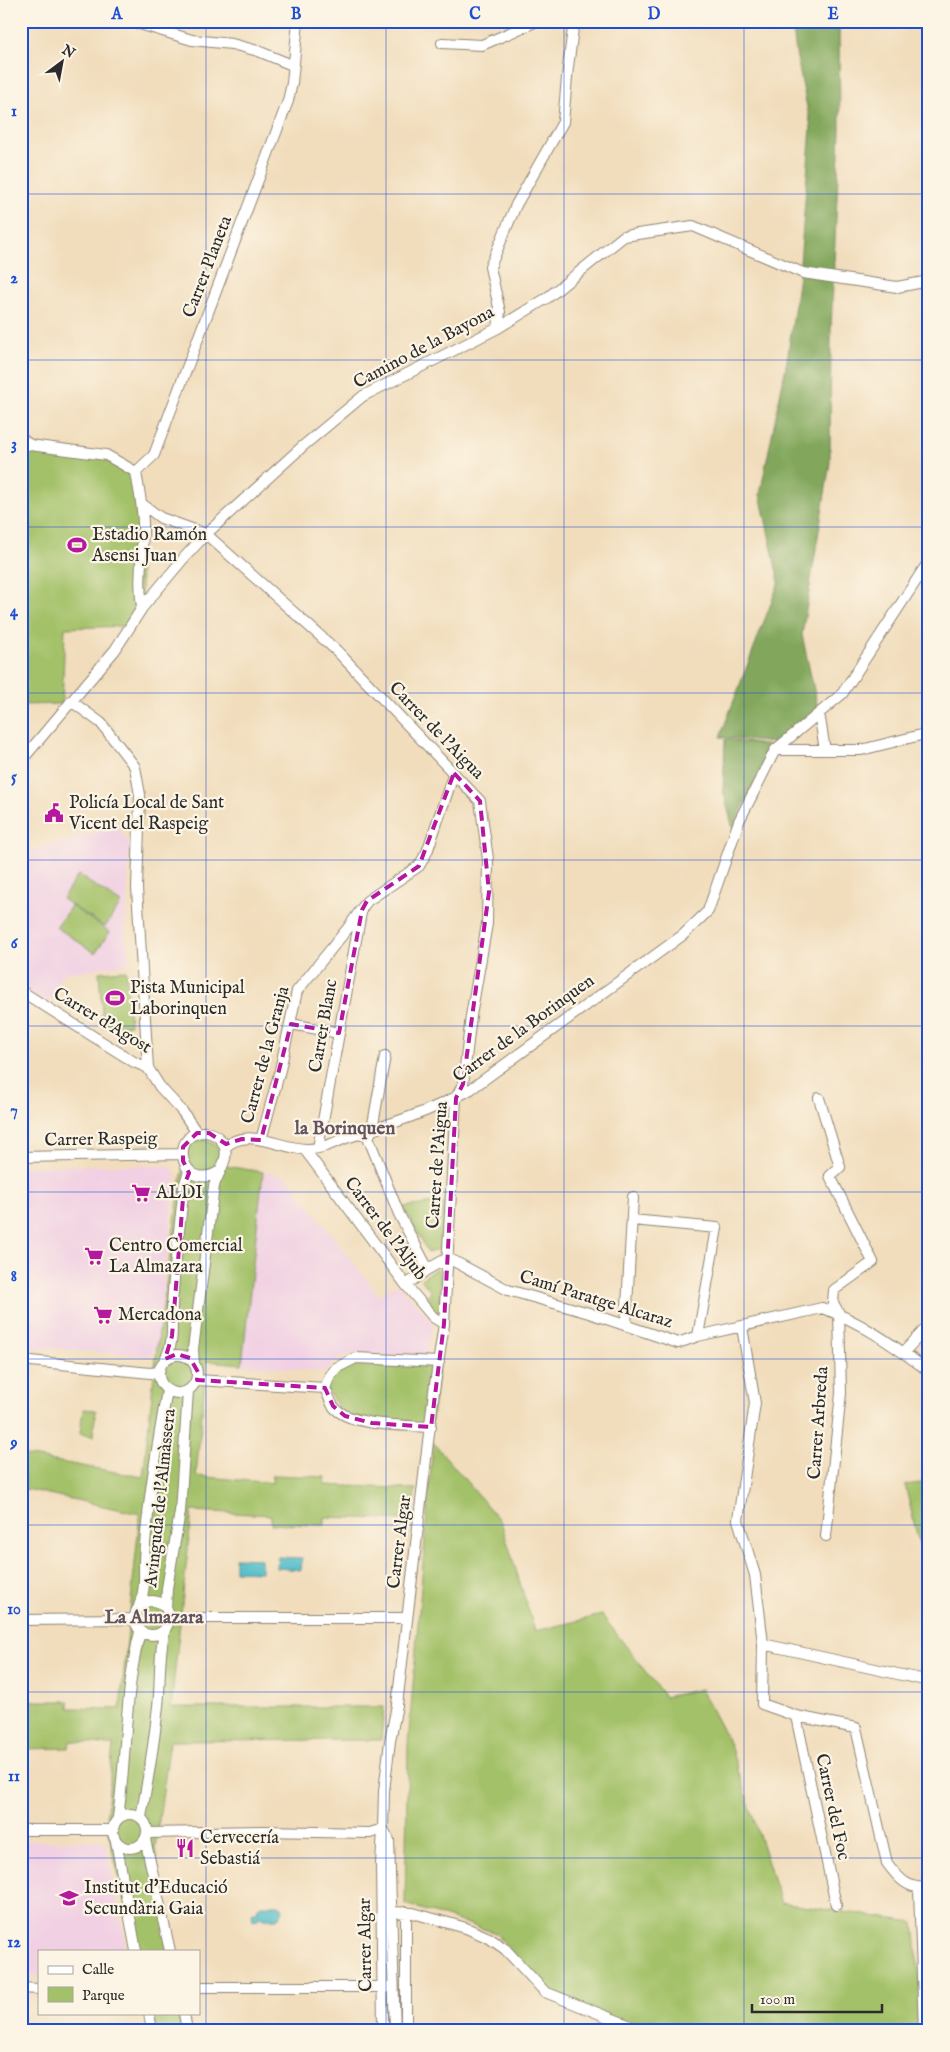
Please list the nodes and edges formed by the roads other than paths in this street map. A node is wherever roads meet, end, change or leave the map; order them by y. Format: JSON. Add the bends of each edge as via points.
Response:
{"nodes":[{"id":1,"x":130,"y":21,"type":"edge"},
{"id":2,"x":298,"y":21,"type":"edge"},
{"id":3,"x":537,"y":21,"type":"edge"},
{"id":4,"x":574,"y":21,"type":"edge"},
{"id":5,"x":442,"y":43,"type":"dead end"},
{"id":6,"x":292,"y":66,"type":"junction"},
{"id":7,"x":929,"y":282,"type":"edge"},
{"id":8,"x":498,"y":328,"type":"junction"},
{"id":9,"x":21,"y":438,"type":"edge"},
{"id":10,"x":136,"y":472,"type":"junction"},
{"id":11,"x":142,"y":504,"type":"junction"},
{"id":12,"x":206,"y":534,"type":"junction"},
{"id":13,"x":929,"y":562,"type":"edge"},
{"id":14,"x":142,"y":608,"type":"junction"},
{"id":15,"x":71,"y":701,"type":"junction"},
{"id":16,"x":819,"y":713,"type":"junction"},
{"id":17,"x":929,"y":733,"type":"edge"},
{"id":18,"x":775,"y":750,"type":"junction"},
{"id":19,"x":824,"y":750,"type":"junction"},
{"id":20,"x":21,"y":761,"type":"edge"},
{"id":21,"x":454,"y":773,"type":"junction"},
{"id":22,"x":362,"y":910,"type":"junction"},
{"id":23,"x":21,"y":991,"type":"edge"},
{"id":24,"x":291,"y":1024,"type":"junction"},
{"id":25,"x":339,"y":1033,"type":"junction"},
{"id":26,"x":385,"y":1056,"type":"dead end"},
{"id":27,"x":148,"y":1068,"type":"junction"},
{"id":28,"x":456,"y":1098,"type":"junction"},
{"id":29,"x":819,"y":1098,"type":"dead end"},
{"id":30,"x":372,"y":1130,"type":"junction"},
{"id":31,"x":197,"y":1133,"type":"junction"},
{"id":32,"x":261,"y":1140,"type":"junction"},
{"id":33,"x":225,"y":1147,"type":"junction"},
{"id":34,"x":318,"y":1148,"type":"junction"},
{"id":35,"x":305,"y":1150,"type":"junction"},
{"id":36,"x":182,"y":1154,"type":"junction"},
{"id":37,"x":21,"y":1157,"type":"edge"},
{"id":38,"x":190,"y":1171,"type":"junction"},
{"id":39,"x":218,"y":1172,"type":"junction"},
{"id":40,"x":633,"y":1197,"type":"dead end"},
{"id":41,"x":632,"y":1220,"type":"junction"},
{"id":42,"x":448,"y":1258,"type":"junction"},
{"id":43,"x":428,"y":1270,"type":"junction"},
{"id":44,"x":406,"y":1285,"type":"junction"},
{"id":45,"x":839,"y":1313,"type":"junction"},
{"id":46,"x":444,"y":1324,"type":"junction"},
{"id":47,"x":626,"y":1325,"type":"junction"},
{"id":48,"x":929,"y":1325,"type":"edge"},
{"id":49,"x":742,"y":1327,"type":"junction"},
{"id":50,"x":698,"y":1336,"type":"junction"},
{"id":51,"x":904,"y":1352,"type":"junction"},
{"id":52,"x":165,"y":1359,"type":"junction"},
{"id":53,"x":21,"y":1360,"type":"edge"},
{"id":54,"x":438,"y":1362,"type":"junction"},
{"id":55,"x":194,"y":1363,"type":"junction"},
{"id":56,"x":929,"y":1371,"type":"edge"},
{"id":57,"x":158,"y":1372,"type":"junction"},
{"id":58,"x":197,"y":1380,"type":"junction"},
{"id":59,"x":325,"y":1388,"type":"junction"},
{"id":60,"x":167,"y":1390,"type":"junction"},
{"id":61,"x":188,"y":1391,"type":"junction"},
{"id":62,"x":431,"y":1426,"type":"junction"},
{"id":63,"x":826,"y":1536,"type":"dead end"},
{"id":64,"x":139,"y":1606,"type":"junction"},
{"id":65,"x":168,"y":1613,"type":"junction"},
{"id":66,"x":406,"y":1618,"type":"junction"},
{"id":67,"x":134,"y":1619,"type":"junction"},
{"id":68,"x":21,"y":1620,"type":"edge"},
{"id":69,"x":165,"y":1630,"type":"junction"},
{"id":70,"x":140,"y":1632,"type":"junction"},
{"id":71,"x":763,"y":1644,"type":"junction"},
{"id":72,"x":929,"y":1681,"type":"edge"},
{"id":73,"x":796,"y":1716,"type":"junction"},
{"id":74,"x":118,"y":1817,"type":"junction"},
{"id":75,"x":141,"y":1817,"type":"junction"},
{"id":76,"x":384,"y":1829,"type":"junction"},
{"id":77,"x":21,"y":1830,"type":"edge"},
{"id":78,"x":112,"y":1830,"type":"junction"},
{"id":79,"x":146,"y":1836,"type":"junction"},
{"id":80,"x":116,"y":1841,"type":"junction"},
{"id":81,"x":924,"y":1888,"type":"edge"},
{"id":82,"x":836,"y":1905,"type":"dead end"},
{"id":83,"x":392,"y":1912,"type":"junction"},
{"id":84,"x":406,"y":1912,"type":"junction"},
{"id":85,"x":136,"y":1950,"type":"edge"},
{"id":86,"x":170,"y":1950,"type":"edge"},
{"id":87,"x":200,"y":1986,"type":"edge"},
{"id":88,"x":382,"y":1987,"type":"junction"},
{"id":89,"x":394,"y":1987,"type":"junction"},
{"id":90,"x":21,"y":1988,"type":"edge"},
{"id":91,"x":38,"y":1989,"type":"edge"},
{"id":92,"x":149,"y":2014,"type":"edge"},
{"id":93,"x":184,"y":2014,"type":"edge"},
{"id":94,"x":152,"y":2031,"type":"edge"},
{"id":95,"x":187,"y":2031,"type":"edge"},
{"id":96,"x":383,"y":2031,"type":"edge"},
{"id":97,"x":395,"y":2031,"type":"edge"},
{"id":98,"x":406,"y":2031,"type":"edge"},
{"id":99,"x":644,"y":2031,"type":"edge"},
{"id":100,"x":924,"y":2031,"type":"edge"}],
"edges":[{"from":1,"to":6,"type":"street","via":[[192,40],[232,44],[258,51]]},
{"from":2,"to":6,"type":"street","name":"Carrer Planeta"},
{"from":3,"to":5,"type":"street","via":[[482,45]]},
{"from":4,"to":8,"type":"street","via":[[563,122],[516,205],[490,267],[500,312]]},
{"from":6,"to":10,"type":"street","name":"Carrer Planeta","via":[[288,101],[158,446],[154,455]]},
{"from":7,"to":8,"type":"street","name":"Camino de la Bayona","via":[[896,287],[803,273],[693,226],[624,236],[547,298]]},
{"from":8,"to":12,"type":"street","name":"Camino de la Bayona","via":[[363,396]]},
{"from":9,"to":10,"type":"street","via":[[30,445],[106,455]]},
{"from":10,"to":11,"type":"street"},
{"from":11,"to":12,"type":"street","via":[[161,518]]},
{"from":11,"to":14,"type":"street","via":[[139,588]]},
{"from":12,"to":14,"type":"street","name":"Camino de la Bayona"},
{"from":12,"to":21,"type":"street","name":"Carrer de l'Aigua","via":[[337,651]]},
{"from":13,"to":16,"type":"street","via":[[842,694]]},
{"from":14,"to":15,"type":"street","name":"Camino de la Bayona","via":[[115,650]]},
{"from":15,"to":20,"type":"street","name":"Camino de la Bayona"},
{"from":15,"to":27,"type":"street","via":[[101,723],[135,767],[140,795],[137,888]]},
{"from":16,"to":18,"type":"street"},
{"from":16,"to":19,"type":"street"},
{"from":17,"to":19,"type":"street","via":[[861,750]]},
{"from":18,"to":19,"type":"street"},
{"from":18,"to":28,"type":"street","name":"Carrer de la Borinquen","via":[[739,821],[708,912],[683,935]]},
{"from":21,"to":22,"type":"street","name":"Carrer de la Granja","via":[[427,852],[419,866],[367,901]]},
{"from":21,"to":28,"type":"street","name":"Carrer de l'Aigua","via":[[480,801],[489,892],[488,924],[471,1016],[463,1084]]},
{"from":22,"to":24,"type":"street","name":"Carrer de la Granja","via":[[297,991]]},
{"from":22,"to":25,"type":"street","name":"Carrer Blanc"},
{"from":23,"to":27,"type":"street","name":"Carrer d'Agost"},
{"from":24,"to":25,"type":"street"},
{"from":24,"to":32,"type":"street","name":"Carrer de la Granja"},
{"from":25,"to":34,"type":"street","name":"Carrer Blanc"},
{"from":26,"to":30,"type":"street"},
{"from":27,"to":31,"type":"street","name":"Carrer d'Agost"},
{"from":28,"to":30,"type":"street","name":"Carrer de la Borinquen"},
{"from":28,"to":42,"type":"street","name":"Carrer de l'Aigua"},
{"from":29,"to":45,"type":"street","name":"Carrer Arbreda","via":[[840,1167],[830,1176],[874,1262],[834,1290],[833,1303]]},
{"from":30,"to":34,"type":"street","name":"Carrer de la Borinquen"},
{"from":30,"to":43,"type":"street","via":[[368,1137]]},
{"from":31,"to":33,"type":"street","via":[[215,1135]]},
{"from":31,"to":36,"type":"street","via":[[187,1140]]},
{"from":32,"to":33,"type":"street","name":"Carrer de la Borinquen","via":[[242,1139]]},
{"from":32,"to":35,"type":"street","name":"Carrer de la Borinquen"},
{"from":33,"to":39,"type":"street","via":[[224,1165]]},
{"from":34,"to":35,"type":"street","name":"Carrer de la Borinquen"},
{"from":35,"to":44,"type":"street","name":"Carrer de l'Aljub"},
{"from":36,"to":37,"type":"street","name":"Carrer Raspeig"},
{"from":36,"to":38,"type":"street"},
{"from":38,"to":39,"type":"street","via":[[198,1176]]},
{"from":38,"to":52,"type":"street","via":[[184,1186],[172,1336]]},
{"from":39,"to":55,"type":"street","via":[[193,1349]]},
{"from":40,"to":41,"type":"street"},
{"from":41,"to":47,"type":"street"},
{"from":41,"to":50,"type":"street","via":[[717,1228]]},
{"from":42,"to":43,"type":"street"},
{"from":42,"to":46,"type":"street","name":"Carrer Algar"},
{"from":42,"to":47,"type":"street","name":"Camí Paratge Alcaraz","via":[[508,1290]]},
{"from":43,"to":44,"type":"street"},
{"from":44,"to":46,"type":"street","name":"Carrer de l'Aljub","via":[[433,1317]]},
{"from":45,"to":49,"type":"street","name":"Camí Paratge Alcaraz","via":[[822,1308]]},
{"from":45,"to":51,"type":"street","name":"Camí Paratge Alcaraz"},
{"from":45,"to":63,"type":"street","name":"Carrer Arbreda","via":[[841,1393]]},
{"from":46,"to":54,"type":"street","name":"Carrer Algar"},
{"from":47,"to":50,"type":"street","name":"Camí Paratge Alcaraz","via":[[678,1342]]},
{"from":48,"to":51,"type":"street"},
{"from":49,"to":50,"type":"street","name":"Camí Paratge Alcaraz"},
{"from":49,"to":71,"type":"street","via":[[754,1403],[738,1520],[755,1575]]},
{"from":51,"to":56,"type":"street","name":"Camí Paratge Alcaraz"},
{"from":52,"to":55,"type":"street","via":[[177,1354]]},
{"from":52,"to":57,"type":"street"},
{"from":53,"to":57,"type":"street"},
{"from":54,"to":59,"type":"street","via":[[356,1358],[336,1368]]},
{"from":54,"to":62,"type":"street","name":"Carrer Algar"},
{"from":55,"to":58,"type":"street"},
{"from":57,"to":60,"type":"street","via":[[159,1380]]},
{"from":58,"to":59,"type":"street"},
{"from":58,"to":61,"type":"street"},
{"from":59,"to":62,"type":"street","via":[[333,1406],[345,1416],[372,1423]]},
{"from":60,"to":61,"type":"street","via":[[179,1394]]},
{"from":60,"to":64,"type":"street","name":"Avinguda de l'Almàssera","via":[[148,1515],[144,1588]]},
{"from":61,"to":65,"type":"street","name":"Avinguda de l'Almàssera","via":[[180,1512],[167,1588]]},
{"from":62,"to":66,"type":"street","name":"Carrer Algar"},
{"from":64,"to":65,"type":"street","via":[[156,1601]]},
{"from":64,"to":67,"type":"street"},
{"from":65,"to":66,"type":"street"},
{"from":65,"to":69,"type":"street"},
{"from":66,"to":76,"type":"street","name":"Carrer Algar","via":[[385,1783]]},
{"from":67,"to":68,"type":"street"},
{"from":67,"to":70,"type":"street"},
{"from":69,"to":70,"type":"street","via":[[157,1635]]},
{"from":69,"to":75,"type":"street","via":[[160,1652],[154,1741]]},
{"from":70,"to":74,"type":"street","via":[[126,1709]]},
{"from":71,"to":72,"type":"street"},
{"from":71,"to":73,"type":"street","via":[[762,1704]]},
{"from":73,"to":81,"type":"street","via":[[856,1728],[887,1863],[900,1880]]},
{"from":73,"to":82,"type":"street","name":"Carrer del Foc"},
{"from":74,"to":75,"type":"street","via":[[130,1813]]},
{"from":74,"to":78,"type":"street"},
{"from":75,"to":79,"type":"street","via":[[145,1821]]},
{"from":76,"to":79,"type":"street","via":[[370,1833],[263,1831]]},
{"from":76,"to":83,"type":"street","name":"Carrer Algar","via":[[390,1840]]},
{"from":76,"to":88,"type":"street","name":"Carrer Algar","via":[[381,1864]]},
{"from":77,"to":78,"type":"street"},
{"from":78,"to":80,"type":"street"},
{"from":79,"to":80,"type":"street","via":[[137,1847],[131,1848]]},
{"from":79,"to":86,"type":"street"},
{"from":80,"to":85,"type":"street"},
{"from":81,"to":100,"type":"street"},
{"from":83,"to":84,"type":"street","name":"Carrer Algar"},
{"from":83,"to":89,"type":"street","name":"Carrer Algar"},
{"from":84,"to":98,"type":"street"},
{"from":84,"to":99,"type":"street","name":"Carrer Algar","via":[[466,1928],[489,1938],[505,1949],[544,1992]]},
{"from":87,"to":88,"type":"street"},
{"from":88,"to":89,"type":"street"},
{"from":88,"to":96,"type":"street","name":"Carrer Algar"},
{"from":89,"to":97,"type":"street","name":"Carrer Algar"},
{"from":90,"to":91,"type":"street"},
{"from":92,"to":94,"type":"street"},
{"from":93,"to":95,"type":"street"}]}
